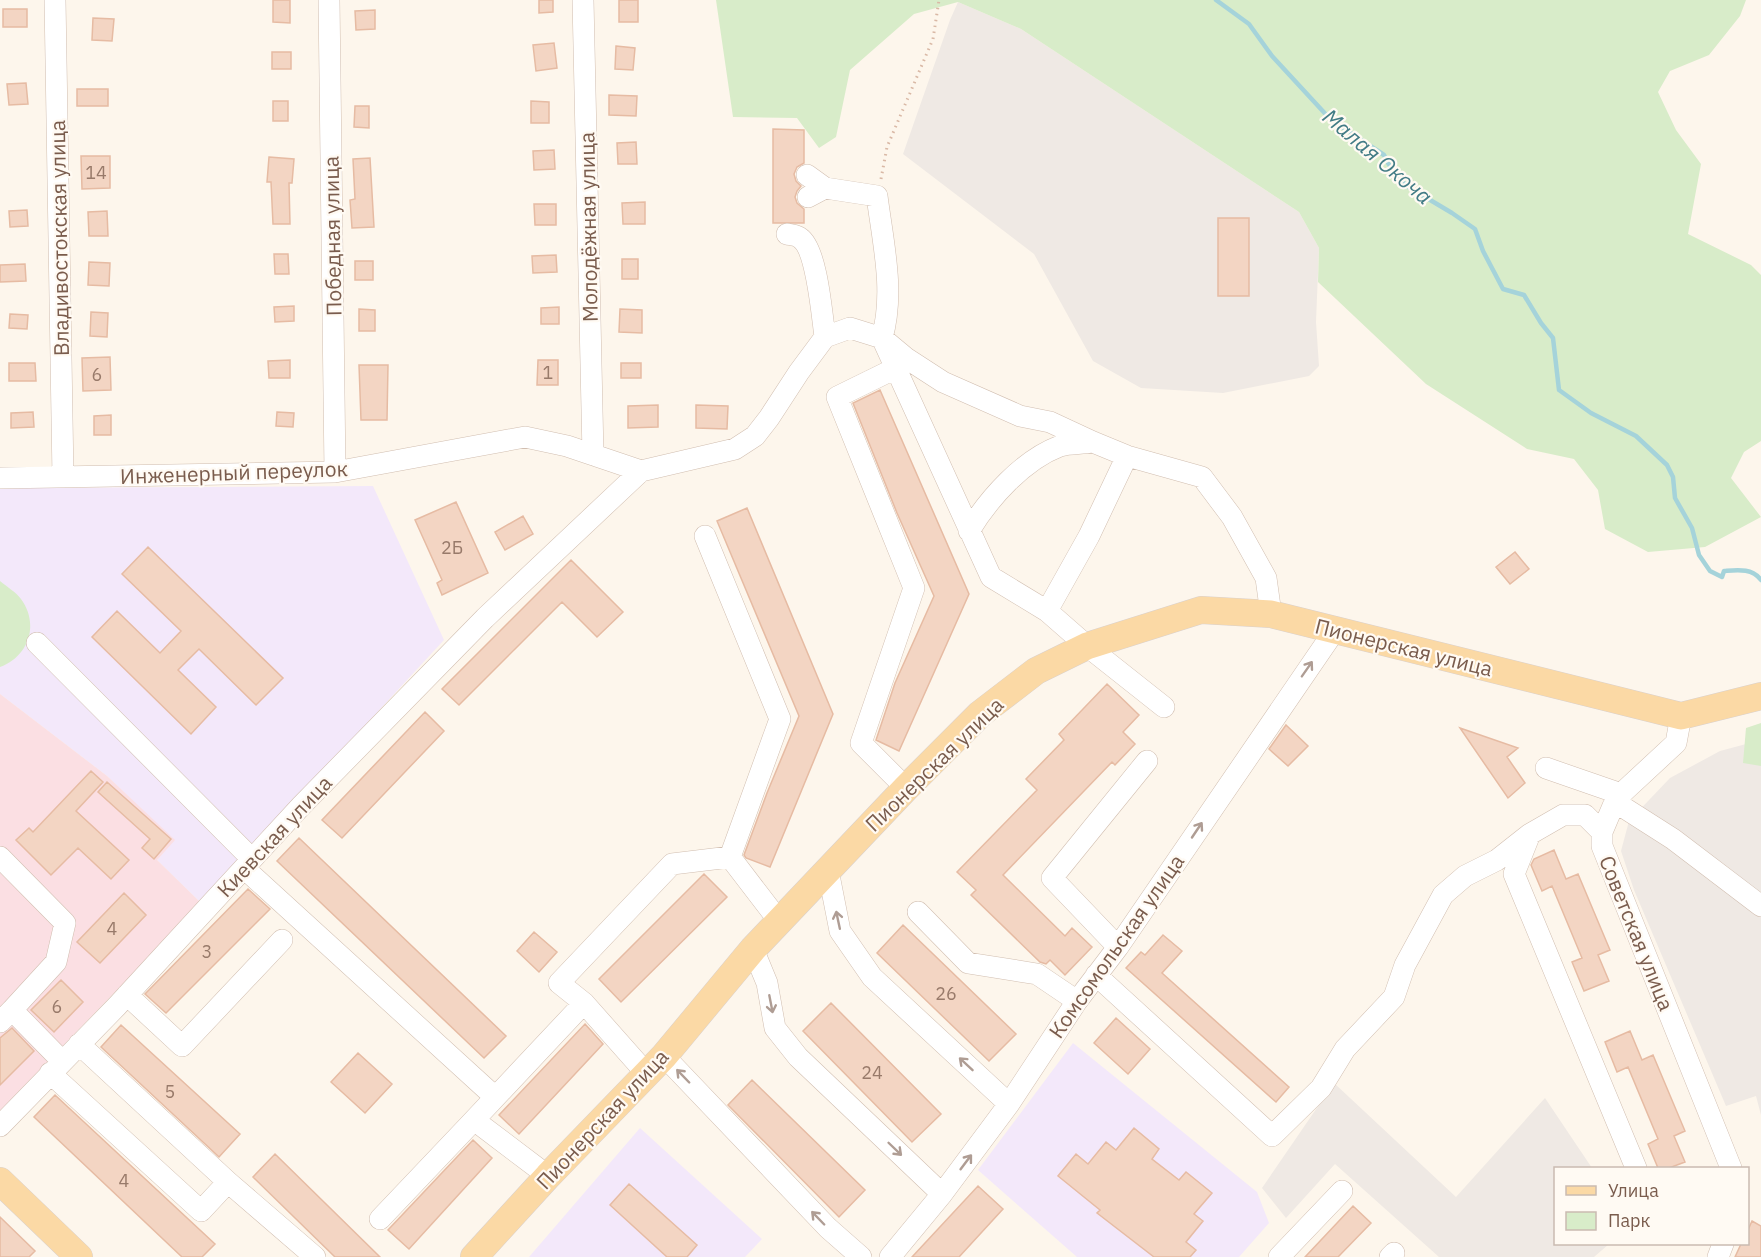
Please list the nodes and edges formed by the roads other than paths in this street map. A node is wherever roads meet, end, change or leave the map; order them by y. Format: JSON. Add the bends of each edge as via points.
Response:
{"nodes":[{"id":1,"x":55,"y":0,"type":"edge"},
{"id":2,"x":328,"y":0,"type":"edge"},
{"id":3,"x":583,"y":0,"type":"edge"},
{"id":4,"x":807,"y":175,"type":"dead end"},
{"id":5,"x":787,"y":234,"type":"dead end"},
{"id":6,"x":825,"y":338,"type":"junction"},
{"id":7,"x":882,"y":338,"type":"junction"},
{"id":8,"x":896,"y":368,"type":"junction"},
{"id":9,"x":1093,"y":442,"type":"junction"},
{"id":10,"x":593,"y":455,"type":"junction"},
{"id":11,"x":1127,"y":456,"type":"junction"},
{"id":12,"x":641,"y":471,"type":"junction"},
{"id":13,"x":335,"y":472,"type":"junction"},
{"id":14,"x":63,"y":477,"type":"junction"},
{"id":15,"x":0,"y":478,"type":"edge"},
{"id":16,"x":969,"y":531,"type":"junction"},
{"id":17,"x":705,"y":536,"type":"dead end"},
{"id":18,"x":1047,"y":611,"type":"junction"},
{"id":19,"x":1271,"y":614,"type":"junction"},
{"id":20,"x":1335,"y":630,"type":"junction"},
{"id":21,"x":37,"y":643,"type":"dead end"},
{"id":22,"x":1087,"y":646,"type":"junction"},
{"id":23,"x":1761,"y":696,"type":"edge"},
{"id":24,"x":1164,"y":706,"type":"dead end"},
{"id":25,"x":1681,"y":716,"type":"junction"},
{"id":26,"x":1147,"y":761,"type":"dead end"},
{"id":27,"x":1546,"y":768,"type":"dead end"},
{"id":28,"x":906,"y":788,"type":"junction"},
{"id":29,"x":1618,"y":798,"type":"junction"},
{"id":30,"x":1602,"y":832,"type":"junction"},
{"id":31,"x":1530,"y":834,"type":"junction"},
{"id":32,"x":0,"y":857,"type":"edge"},
{"id":33,"x":730,"y":857,"type":"junction"},
{"id":34,"x":248,"y":864,"type":"junction"},
{"id":35,"x":828,"y":870,"type":"junction"},
{"id":36,"x":1761,"y":906,"type":"edge"},
{"id":37,"x":918,"y":912,"type":"dead end"},
{"id":38,"x":779,"y":921,"type":"junction"},
{"id":39,"x":282,"y":940,"type":"dead end"},
{"id":40,"x":1118,"y":947,"type":"junction"},
{"id":41,"x":753,"y":949,"type":"junction"},
{"id":42,"x":1096,"y":975,"type":"junction"},
{"id":43,"x":128,"y":995,"type":"junction"},
{"id":44,"x":1077,"y":1001,"type":"junction"},
{"id":45,"x":584,"y":1003,"type":"junction"},
{"id":46,"x":6,"y":1016,"type":"edge"},
{"id":47,"x":79,"y":1044,"type":"junction"},
{"id":48,"x":655,"y":1064,"type":"junction"},
{"id":49,"x":56,"y":1067,"type":"junction"},
{"id":50,"x":495,"y":1097,"type":"junction"},
{"id":51,"x":1009,"y":1104,"type":"junction"},
{"id":52,"x":474,"y":1120,"type":"junction"},
{"id":53,"x":0,"y":1126,"type":"edge"},
{"id":54,"x":1636,"y":1167,"type":"edge"},
{"id":55,"x":1731,"y":1167,"type":"edge"},
{"id":56,"x":548,"y":1176,"type":"junction"},
{"id":57,"x":0,"y":1181,"type":"edge"},
{"id":58,"x":228,"y":1182,"type":"junction"},
{"id":59,"x":1342,"y":1191,"type":"dead end"},
{"id":60,"x":942,"y":1194,"type":"junction"},
{"id":61,"x":380,"y":1220,"type":"dead end"},
{"id":62,"x":79,"y":1257,"type":"edge"},
{"id":63,"x":315,"y":1257,"type":"edge"},
{"id":64,"x":474,"y":1257,"type":"edge"},
{"id":65,"x":861,"y":1257,"type":"edge"},
{"id":66,"x":890,"y":1257,"type":"edge"},
{"id":67,"x":1279,"y":1257,"type":"edge"}],
"edges":[{"from":1,"to":14,"type":"street","name":"Владивостокская улица"},
{"from":2,"to":13,"type":"street","name":"Победная улица"},
{"from":3,"to":10,"type":"street","name":"Молодёжная улица"},
{"from":4,"to":7,"type":"street","via":[[817,192],[877,196],[889,285]]},
{"from":5,"to":6,"type":"street","via":[[800,237],[810,249]]},
{"from":6,"to":7,"type":"street","via":[[849,328]]},
{"from":6,"to":12,"type":"street","via":[[755,436],[735,449]]},
{"from":7,"to":8,"type":"street"},
{"from":7,"to":9,"type":"street","via":[[943,382]]},
{"from":8,"to":16,"type":"street"},
{"from":8,"to":28,"type":"street","via":[[837,397],[914,588],[861,743]]},
{"from":9,"to":11,"type":"street"},
{"from":9,"to":16,"type":"street","via":[[1061,446],[1035,460],[998,490]]},
{"from":10,"to":12,"type":"street","name":"Инженерный переулок"},
{"from":10,"to":13,"type":"street","name":"Инженерный переулок","via":[[525,437]]},
{"from":11,"to":18,"type":"street"},
{"from":11,"to":19,"type":"street","via":[[1202,477],[1232,517],[1266,578]]},
{"from":12,"to":34,"type":"street","name":"Киевская улица","via":[[485,618]]},
{"from":13,"to":14,"type":"street","name":"Инженерный переулок"},
{"from":14,"to":15,"type":"street","name":"Инженерный переулок"},
{"from":16,"to":18,"type":"street","via":[[991,577]]},
{"from":17,"to":33,"type":"street","via":[[780,719]]},
{"from":18,"to":22,"type":"street"},
{"from":19,"to":20,"type":"main road","name":"Пионерская улица"},
{"from":19,"to":22,"type":"main road","name":"Пионерская улица","via":[[1201,610]]},
{"from":20,"to":25,"type":"main road","name":"Пионерская улица"},
{"from":40,"to":20,"type":"street","name":"Комсомольская улица","one_way":true},
{"from":21,"to":34,"type":"street"},
{"from":22,"to":24,"type":"street"},
{"from":22,"to":28,"type":"main road","name":"Пионерская улица","via":[[1036,671],[980,714]]},
{"from":23,"to":25,"type":"main road","name":"Пионерская улица"},
{"from":25,"to":29,"type":"street","name":"Советская улица","via":[[1676,743]]},
{"from":26,"to":40,"type":"street","via":[[1052,878]]},
{"from":27,"to":29,"type":"street"},
{"from":28,"to":35,"type":"main road","name":"Пионерская улица"},
{"from":29,"to":30,"type":"street","name":"Советская улица"},
{"from":29,"to":36,"type":"street"},
{"from":30,"to":31,"type":"street","via":[[1585,815],[1563,815]]},
{"from":30,"to":55,"type":"street","name":"Советская улица","via":[[1602,846]]},
{"from":31,"to":42,"type":"street","via":[[1443,895],[1405,965],[1394,997],[1345,1049],[1321,1088],[1272,1136]]},
{"from":31,"to":54,"type":"street","via":[[1514,874]]},
{"from":32,"to":46,"type":"street","via":[[65,923],[56,962]]},
{"from":33,"to":38,"type":"street"},
{"from":33,"to":45,"type":"street","via":[[672,864],[559,983]]},
{"from":34,"to":43,"type":"street","name":"Киевская улица"},
{"from":34,"to":50,"type":"street"},
{"from":35,"to":38,"type":"main road","name":"Пионерская улица"},
{"from":51,"to":35,"type":"street","one_way":true,"via":[[872,977],[840,931]]},
{"from":37,"to":44,"type":"street","via":[[968,963],[1037,974]]},
{"from":38,"to":41,"type":"main road","name":"Пионерская улица"},
{"from":39,"to":43,"type":"street","via":[[183,1046]]},
{"from":40,"to":42,"type":"street","name":"Комсомольская улица"},
{"from":41,"to":48,"type":"main road","name":"Пионерская улица"},
{"from":41,"to":60,"type":"street","one_way":true,"via":[[767,983],[775,1028],[798,1057]]},
{"from":42,"to":44,"type":"street","name":"Комсомольская улица"},
{"from":43,"to":47,"type":"street","name":"Киевская улица"},
{"from":44,"to":51,"type":"street","name":"Комсомольская улица"},
{"from":45,"to":48,"type":"street"},
{"from":45,"to":50,"type":"street"},
{"from":46,"to":49,"type":"street"},
{"from":47,"to":49,"type":"street","name":"Киевская улица"},
{"from":47,"to":58,"type":"street"},
{"from":48,"to":56,"type":"main road","name":"Пионерская улица"},
{"from":65,"to":48,"type":"street","one_way":true},
{"from":49,"to":53,"type":"street","name":"Киевская улица"},
{"from":49,"to":58,"type":"street","via":[[201,1211]]},
{"from":50,"to":52,"type":"street"},
{"from":60,"to":51,"type":"street","name":"Комсомольская улица","one_way":true},
{"from":52,"to":56,"type":"street"},
{"from":52,"to":61,"type":"street"},
{"from":56,"to":64,"type":"main road","name":"Пионерская улица"},
{"from":57,"to":62,"type":"main road"},
{"from":58,"to":63,"type":"street"},
{"from":59,"to":67,"type":"street"},
{"from":60,"to":66,"type":"street","name":"Комсомольская улица"}]}
